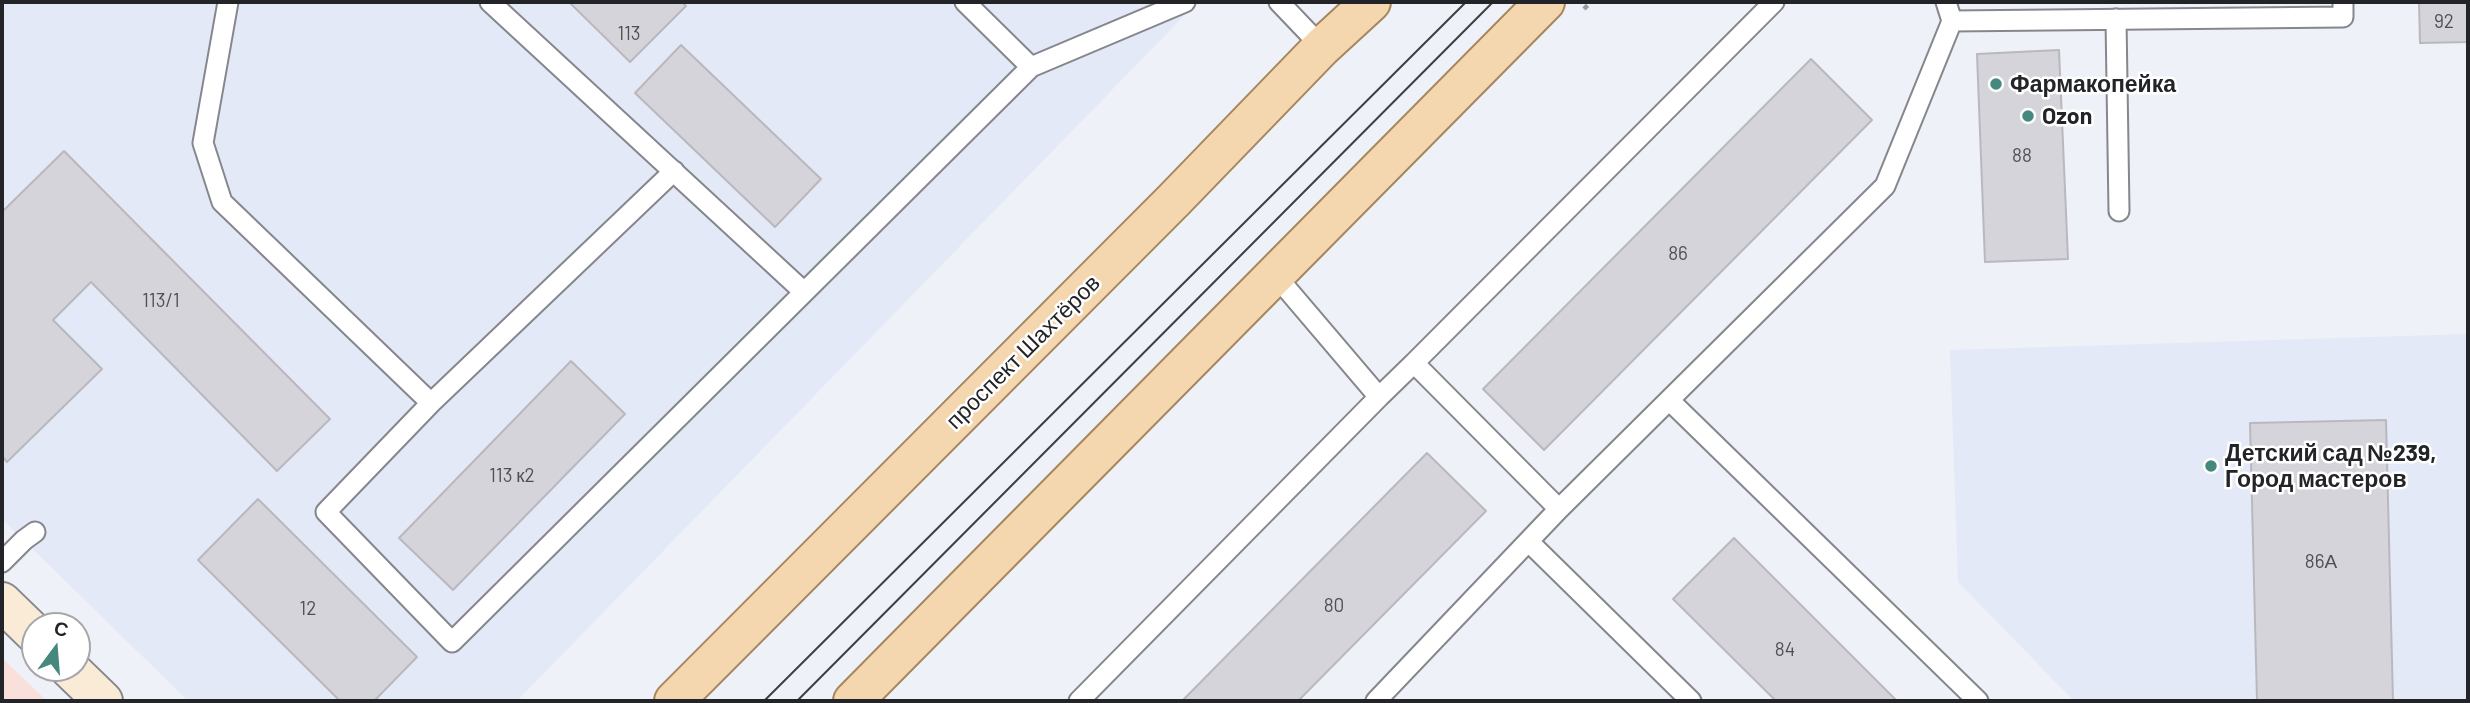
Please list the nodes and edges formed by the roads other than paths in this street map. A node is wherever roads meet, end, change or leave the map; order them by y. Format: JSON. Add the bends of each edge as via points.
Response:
{"nodes":[{"id":1,"x":228,"y":2,"type":"edge"},
{"id":2,"x":490,"y":2,"type":"edge"},
{"id":3,"x":965,"y":2,"type":"edge"},
{"id":4,"x":1185,"y":2,"type":"edge"},
{"id":5,"x":1279,"y":2,"type":"edge"},
{"id":6,"x":1371,"y":2,"type":"edge"},
{"id":7,"x":1545,"y":2,"type":"edge"},
{"id":8,"x":1774,"y":2,"type":"edge"},
{"id":9,"x":2343,"y":2,"type":"edge"},
{"id":10,"x":1949,"y":11,"type":"edge"},
{"id":11,"x":2116,"y":19,"type":"junction"},
{"id":12,"x":1322,"y":47,"type":"junction"},
{"id":13,"x":1031,"y":67,"type":"junction"},
{"id":14,"x":674,"y":171,"type":"junction"},
{"id":15,"x":2119,"y":211,"type":"dead end"},
{"id":16,"x":1276,"y":276,"type":"junction"},
{"id":17,"x":804,"y":292,"type":"junction"},
{"id":18,"x":1414,"y":363,"type":"junction"},
{"id":19,"x":1379,"y":397,"type":"junction"},
{"id":20,"x":1669,"y":400,"type":"junction"},
{"id":21,"x":431,"y":403,"type":"junction"},
{"id":22,"x":1559,"y":509,"type":"junction"},
{"id":23,"x":35,"y":532,"type":"dead end"},
{"id":24,"x":1528,"y":542,"type":"junction"},
{"id":25,"x":2,"y":562,"type":"edge"},
{"id":26,"x":2,"y":602,"type":"edge"},
{"id":27,"x":21,"y":620,"type":"edge"},
{"id":28,"x":83,"y":682,"type":"edge"},
{"id":29,"x":103,"y":701,"type":"edge"},
{"id":30,"x":674,"y":701,"type":"edge"},
{"id":31,"x":853,"y":701,"type":"edge"},
{"id":32,"x":1079,"y":701,"type":"edge"},
{"id":33,"x":1376,"y":701,"type":"edge"},
{"id":34,"x":1691,"y":701,"type":"edge"},
{"id":35,"x":1978,"y":701,"type":"edge"}],
"edges":[{"from":1,"to":21,"type":"lane","via":[[204,143],[222,202]]},
{"from":2,"to":14,"type":"lane"},
{"from":3,"to":13,"type":"lane"},
{"from":4,"to":13,"type":"lane"},
{"from":5,"to":12,"type":"lane"},
{"from":6,"to":12,"type":"main road","name":"проспект Шахтёров"},
{"from":7,"to":16,"type":"main road"},
{"from":8,"to":18,"type":"lane"},
{"from":9,"to":11,"type":"lane","via":[[2343,17]]},
{"from":10,"to":11,"type":"lane"},
{"from":10,"to":20,"type":"lane","via":[[1885,186]]},
{"from":11,"to":15,"type":"lane"},
{"from":12,"to":30,"type":"main road","name":"проспект Шахтёров"},
{"from":13,"to":17,"type":"lane"},
{"from":14,"to":17,"type":"lane"},
{"from":14,"to":21,"type":"lane"},
{"from":16,"to":19,"type":"lane"},
{"from":16,"to":31,"type":"main road"},
{"from":17,"to":21,"type":"lane","via":[[453,642],[326,512]]},
{"from":18,"to":19,"type":"lane"},
{"from":18,"to":22,"type":"lane"},
{"from":19,"to":32,"type":"lane"},
{"from":20,"to":22,"type":"lane"},
{"from":20,"to":35,"type":"lane"},
{"from":22,"to":24,"type":"lane"},
{"from":23,"to":25,"type":"lane"},
{"from":24,"to":33,"type":"lane"},
{"from":24,"to":34,"type":"lane"},
{"from":26,"to":27,"type":"street"},
{"from":28,"to":29,"type":"street"}]}
